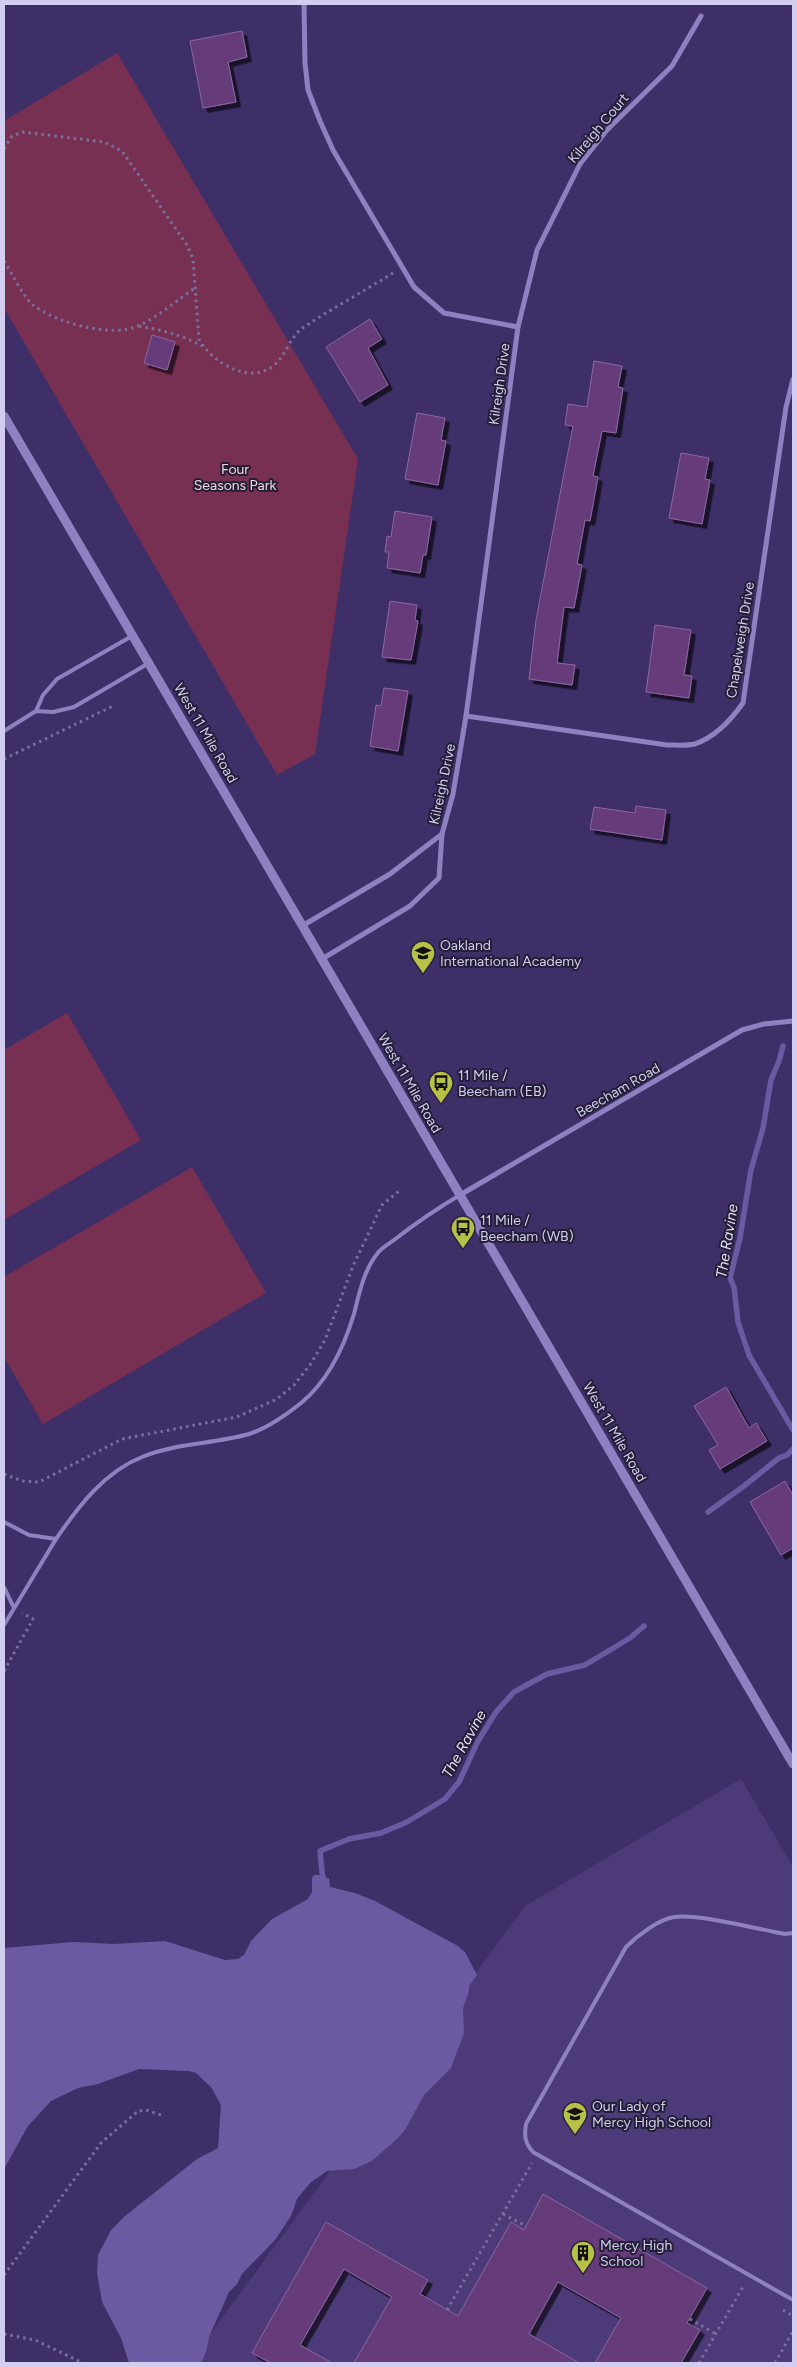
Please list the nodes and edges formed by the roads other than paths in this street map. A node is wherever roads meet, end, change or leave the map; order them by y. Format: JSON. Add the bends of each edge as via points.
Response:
{"nodes":[{"id":1,"x":304,"y":4,"type":"edge"},
{"id":2,"x":701,"y":16,"type":"dead end"},
{"id":3,"x":518,"y":327,"type":"junction"},
{"id":4,"x":793,"y":379,"type":"edge"},
{"id":5,"x":4,"y":416,"type":"edge"},
{"id":6,"x":132,"y":636,"type":"junction"},
{"id":7,"x":149,"y":663,"type":"junction"},
{"id":8,"x":36,"y":711,"type":"junction"},
{"id":9,"x":466,"y":716,"type":"junction"},
{"id":10,"x":4,"y":731,"type":"edge"},
{"id":11,"x":442,"y":834,"type":"junction"},
{"id":12,"x":302,"y":926,"type":"junction"},
{"id":13,"x":322,"y":959,"type":"junction"},
{"id":14,"x":793,"y":1021,"type":"edge"},
{"id":15,"x":460,"y":1196,"type":"junction"},
{"id":16,"x":4,"y":1522,"type":"edge"},
{"id":17,"x":56,"y":1539,"type":"junction"},
{"id":18,"x":4,"y":1587,"type":"edge"},
{"id":19,"x":14,"y":1608,"type":"junction"},
{"id":20,"x":4,"y":1625,"type":"edge"},
{"id":21,"x":793,"y":1764,"type":"edge"},
{"id":22,"x":793,"y":1933,"type":"edge"},
{"id":23,"x":793,"y":2300,"type":"edge"}],
"edges":[{"from":1,"to":3,"type":"street","name":"Kilreigh Drive","via":[[308,90],[333,150],[414,287],[444,313]]},
{"from":2,"to":3,"type":"street","name":"Kilreigh Court","via":[[672,66],[607,130],[580,164],[537,250]]},
{"from":3,"to":9,"type":"street","name":"Kilreigh Drive"},
{"from":4,"to":9,"type":"street","name":"Chapelweigh Drive","via":[[743,703],[733,717],[715,734],[694,744],[667,745]]},
{"from":5,"to":6,"type":"street","name":"West 11 Mile Road"},
{"from":6,"to":7,"type":"street","name":"West 11 Mile Road"},
{"from":6,"to":8,"type":"lane","via":[[57,679],[43,695]]},
{"from":7,"to":8,"type":"lane","via":[[74,707],[53,712]]},
{"from":7,"to":12,"type":"street","name":"West 11 Mile Road"},
{"from":8,"to":10,"type":"lane"},
{"from":9,"to":11,"type":"street","name":"Kilreigh Drive","via":[[454,794]]},
{"from":11,"to":12,"type":"street","name":"Kilreigh Drive","via":[[390,874]]},
{"from":11,"to":13,"type":"street","name":"Kilreigh Drive","via":[[439,878],[410,906]]},
{"from":12,"to":13,"type":"street","name":"West 11 Mile Road"},
{"from":13,"to":15,"type":"street","name":"West 11 Mile Road"},
{"from":14,"to":15,"type":"street","name":"Beecham Road","via":[[742,1030]]},
{"from":15,"to":17,"type":"lane","via":[[426,1215],[377,1254],[361,1286],[339,1354],[320,1385],[301,1403],[275,1422],[250,1434],[166,1448],[140,1457],[83,1501]]},
{"from":15,"to":21,"type":"street","name":"West 11 Mile Road"},
{"from":16,"to":17,"type":"lane","via":[[29,1536]]},
{"from":17,"to":19,"type":"lane"},
{"from":18,"to":19,"type":"lane"},
{"from":19,"to":20,"type":"lane"},
{"from":22,"to":23,"type":"lane","via":[[673,1917],[639,1934],[626,1947],[526,2124],[524,2134],[526,2142],[537,2154]]}]}
